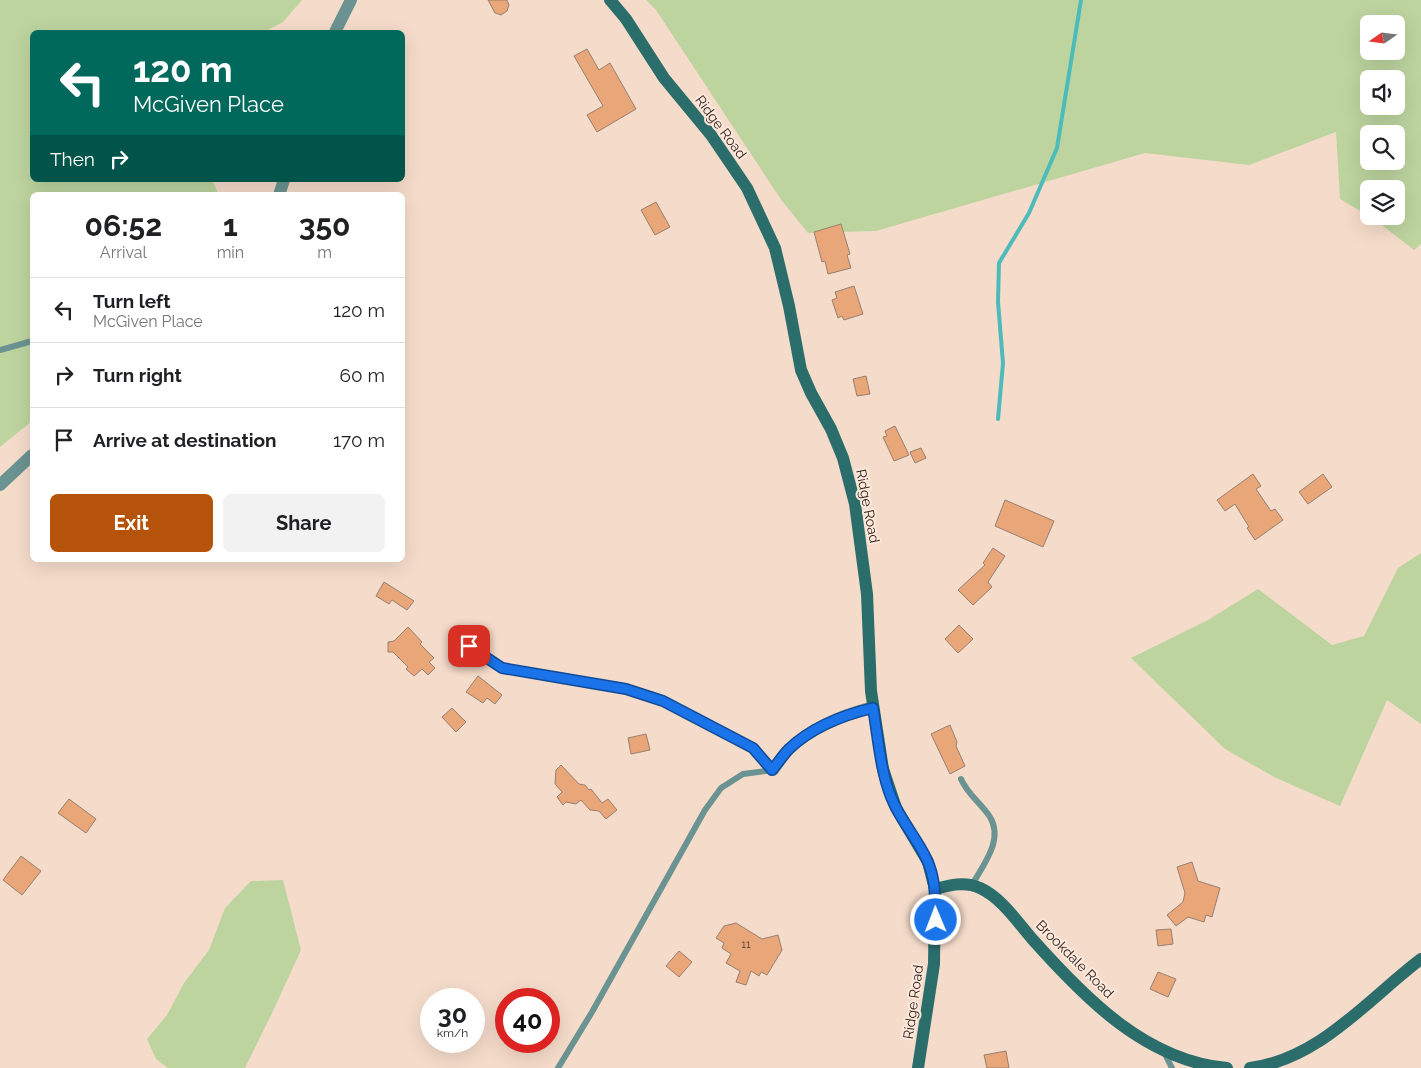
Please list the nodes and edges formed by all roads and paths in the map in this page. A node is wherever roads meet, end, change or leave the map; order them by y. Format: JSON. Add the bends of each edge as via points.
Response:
{"nodes":[{"id":1,"x":351,"y":0,"type":"edge"},
{"id":2,"x":610,"y":0,"type":"edge"},
{"id":3,"x":336,"y":30,"type":"edge"},
{"id":4,"x":30,"y":342,"type":"edge"},
{"id":5,"x":0,"y":350,"type":"edge"},
{"id":6,"x":30,"y":458,"type":"edge"},
{"id":7,"x":0,"y":485,"type":"edge"},
{"id":8,"x":453,"y":635,"type":"dead end"},
{"id":9,"x":873,"y":708,"type":"junction"},
{"id":10,"x":772,"y":770,"type":"junction"},
{"id":11,"x":961,"y":780,"type":"dead end"},
{"id":12,"x":972,"y":885,"type":"junction"},
{"id":13,"x":935,"y":889,"type":"junction"},
{"id":14,"x":1421,"y":959,"type":"edge"},
{"id":15,"x":1164,"y":1051,"type":"junction"},
{"id":16,"x":558,"y":1068,"type":"edge"},
{"id":17,"x":918,"y":1068,"type":"edge"},
{"id":18,"x":1172,"y":1068,"type":"edge"},
{"id":19,"x":1227,"y":1068,"type":"edge"},
{"id":20,"x":1250,"y":1068,"type":"edge"}],
"edges":[{"from":1,"to":3,"type":"street"},
{"from":2,"to":9,"type":"street","name":"Ridge Road","via":[[747,188],[775,248],[801,370],[843,458],[855,504],[866,594]]},
{"from":4,"to":5,"type":"lane"},
{"from":6,"to":7,"type":"street"},
{"from":8,"to":10,"type":"lane","via":[[502,668],[626,689],[663,701],[753,748]]},
{"from":9,"to":10,"type":"street","via":[[854,712],[816,728],[789,749]]},
{"from":9,"to":13,"type":"street","name":"Ridge Road","via":[[890,796],[928,862]]},
{"from":10,"to":16,"type":"lane","via":[[743,774],[722,788],[705,810]]},
{"from":11,"to":12,"type":"lane","via":[[994,827],[991,851]]},
{"from":12,"to":13,"type":"street"},
{"from":12,"to":15,"type":"street","name":"Brookdale Road","via":[[998,901],[1054,963],[1099,1006],[1135,1034]]},
{"from":13,"to":17,"type":"street","name":"Ridge Road","via":[[934,964]]},
{"from":14,"to":20,"type":"street","via":[[1318,1042],[1276,1063]]},
{"from":15,"to":18,"type":"lane"},
{"from":15,"to":19,"type":"street","name":"Brookdale Road"}]}
